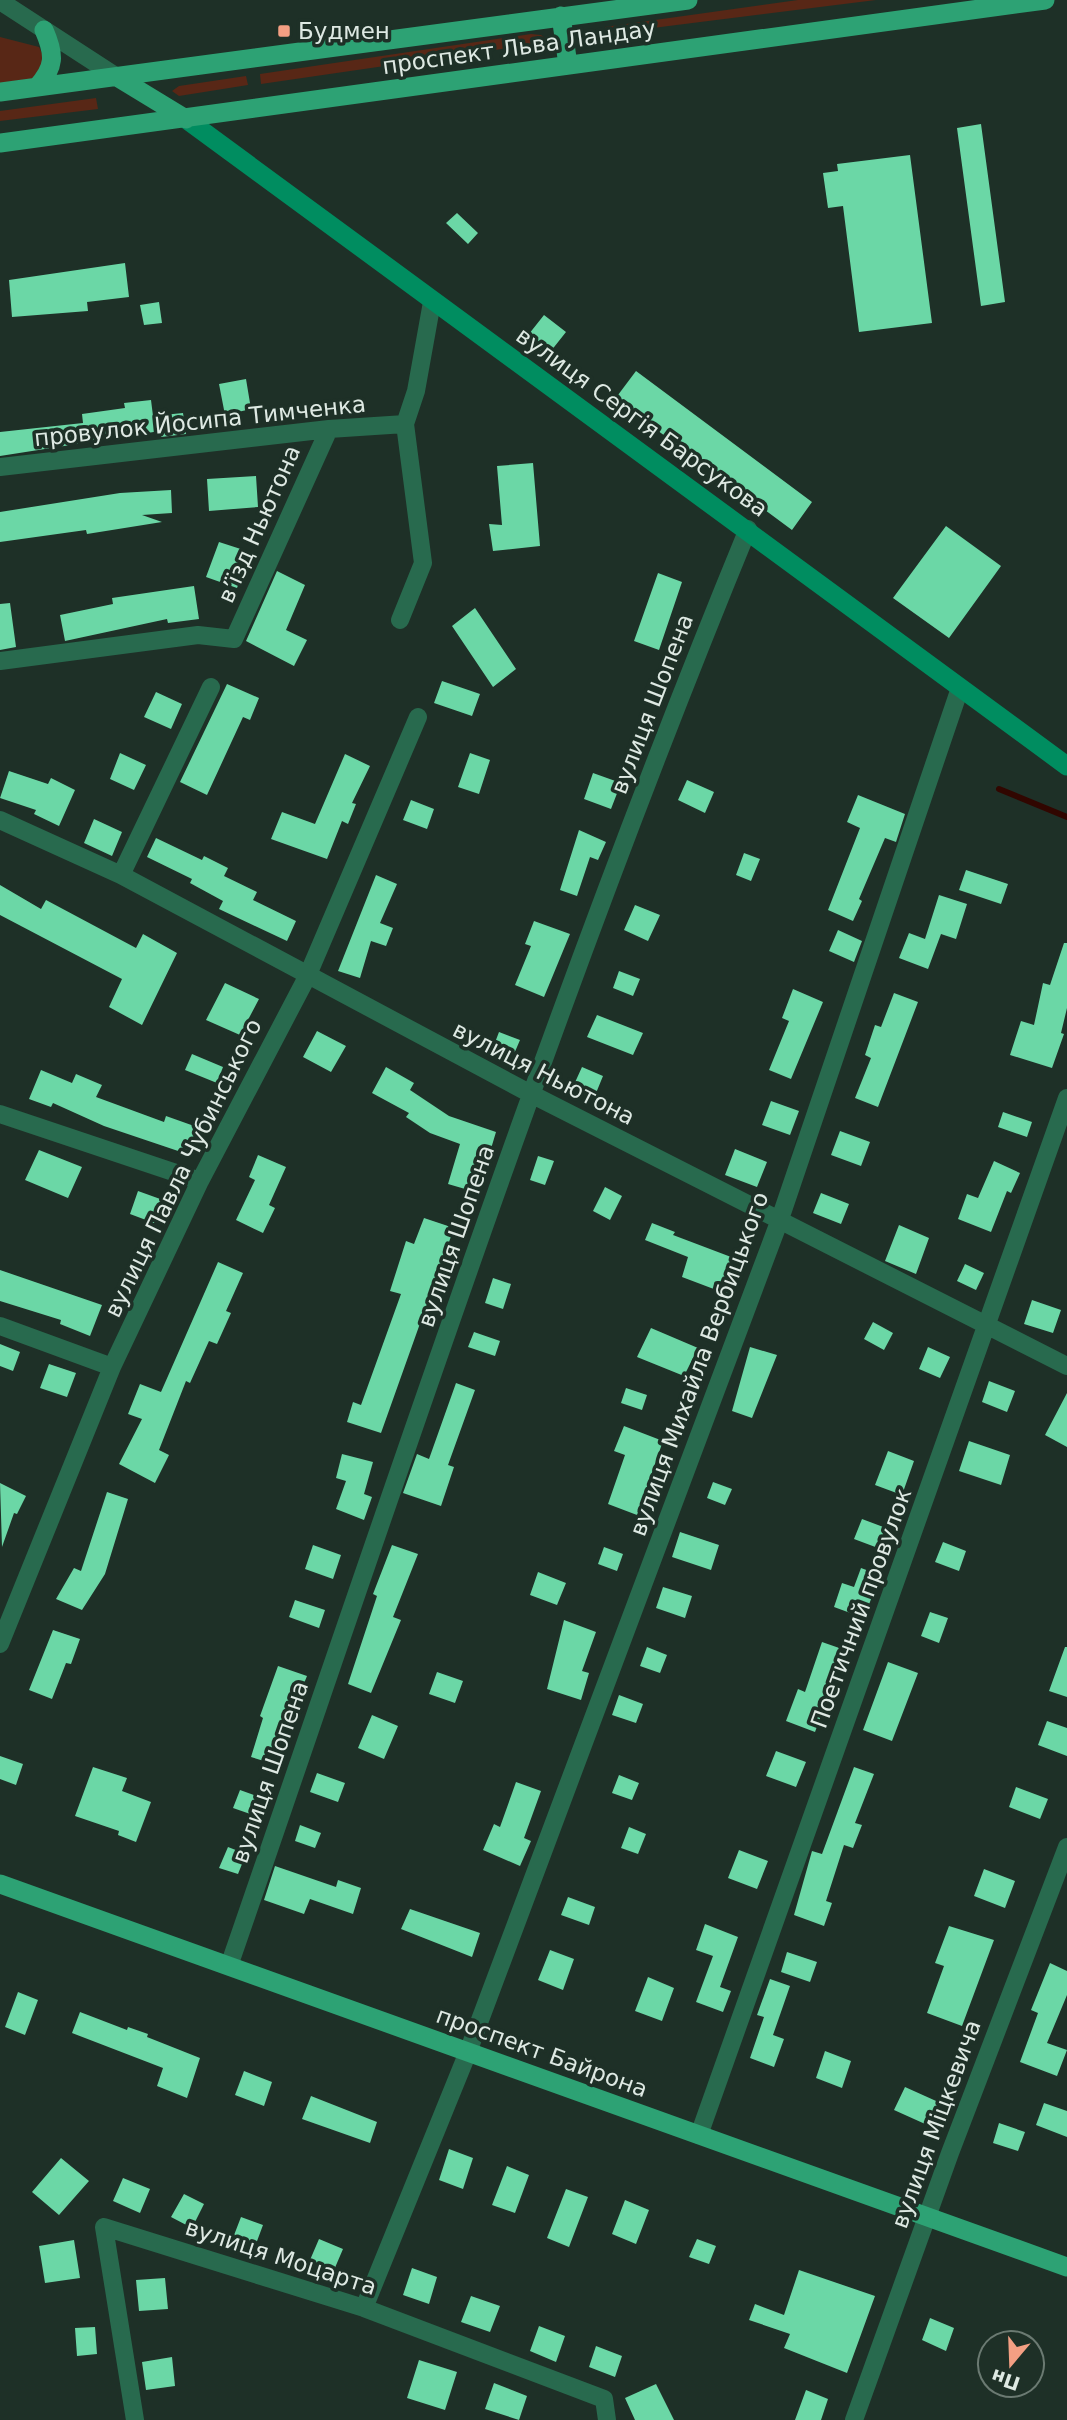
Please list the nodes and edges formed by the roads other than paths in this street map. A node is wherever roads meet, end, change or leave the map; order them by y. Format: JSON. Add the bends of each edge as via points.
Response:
{"nodes":[{"id":1,"x":688,"y":0,"type":"edge"},
{"id":2,"x":1045,"y":0,"type":"edge"},
{"id":3,"x":0,"y":1,"type":"edge"},
{"id":4,"x":561,"y":16,"type":"junction"},
{"id":5,"x":44,"y":30,"type":"junction"},
{"id":6,"x":568,"y":65,"type":"junction"},
{"id":7,"x":117,"y":77,"type":"junction"},
{"id":8,"x":37,"y":87,"type":"junction"},
{"id":9,"x":0,"y":92,"type":"edge"},
{"id":10,"x":186,"y":118,"type":"junction"},
{"id":11,"x":0,"y":143,"type":"edge"},
{"id":12,"x":432,"y":302,"type":"junction"},
{"id":13,"x":405,"y":424,"type":"junction"},
{"id":14,"x":329,"y":429,"type":"junction"},
{"id":15,"x":0,"y":467,"type":"edge"},
{"id":16,"x":748,"y":529,"type":"junction"},
{"id":17,"x":400,"y":620,"type":"dead end"},
{"id":18,"x":0,"y":661,"type":"edge"},
{"id":19,"x":211,"y":687,"type":"dead end"},
{"id":20,"x":960,"y":688,"type":"junction"},
{"id":21,"x":418,"y":717,"type":"dead end"},
{"id":22,"x":1067,"y":766,"type":"edge"},
{"id":23,"x":0,"y":820,"type":"edge"},
{"id":24,"x":121,"y":875,"type":"junction"},
{"id":25,"x":307,"y":976,"type":"junction"},
{"id":26,"x":531,"y":1094,"type":"junction"},
{"id":27,"x":1067,"y":1098,"type":"edge"},
{"id":28,"x":0,"y":1114,"type":"edge"},
{"id":29,"x":200,"y":1181,"type":"junction"},
{"id":30,"x":779,"y":1222,"type":"junction"},
{"id":31,"x":988,"y":1323,"type":"junction"},
{"id":32,"x":0,"y":1326,"type":"edge"},
{"id":33,"x":1067,"y":1366,"type":"edge"},
{"id":34,"x":112,"y":1367,"type":"junction"},
{"id":35,"x":0,"y":1644,"type":"edge"},
{"id":36,"x":1067,"y":1847,"type":"edge"},
{"id":37,"x":0,"y":1884,"type":"edge"},
{"id":38,"x":229,"y":1966,"type":"junction"},
{"id":39,"x":468,"y":2052,"type":"junction"},
{"id":40,"x":699,"y":2135,"type":"junction"},
{"id":41,"x":928,"y":2217,"type":"junction"},
{"id":42,"x":1067,"y":2267,"type":"edge"},
{"id":43,"x":365,"y":2308,"type":"junction"},
{"id":44,"x":135,"y":2420,"type":"edge"},
{"id":45,"x":607,"y":2420,"type":"edge"},
{"id":46,"x":854,"y":2420,"type":"edge"}],
"edges":[{"from":1,"to":4,"type":"main road","name":"проспект Льва Ландау"},
{"from":2,"to":6,"type":"main road","name":"проспект Льва Ландау"},
{"from":3,"to":5,"type":"street"},
{"from":4,"to":6,"type":"main road"},
{"from":4,"to":7,"type":"main road","name":"проспект Льва Ландау"},
{"from":5,"to":7,"type":"street"},
{"from":5,"to":8,"type":"main road","via":[[53,63]]},
{"from":6,"to":10,"type":"main road","name":"проспект Льва Ландау"},
{"from":7,"to":8,"type":"main road","name":"проспект Льва Ландау"},
{"from":7,"to":10,"type":"main road"},
{"from":8,"to":9,"type":"main road","name":"проспект Льва Ландау"},
{"from":10,"to":11,"type":"main road","name":"проспект Льва Ландау"},
{"from":10,"to":12,"type":"main road","name":"вулиця Сергія Барсукова"},
{"from":12,"to":13,"type":"street","via":[[416,391]]},
{"from":12,"to":16,"type":"main road","name":"вулиця Сергія Барсукова"},
{"from":13,"to":14,"type":"street","name":"провулок Йосипа Тимченка"},
{"from":13,"to":17,"type":"street","via":[[423,563]]},
{"from":14,"to":15,"type":"street","name":"провулок Йосипа Тимченка"},
{"from":14,"to":18,"type":"street","name":"в’їзд Ньютона","via":[[234,639],[198,635]]},
{"from":16,"to":20,"type":"main road","name":"вулиця Сергія Барсукова"},
{"from":16,"to":26,"type":"street","name":"вулиця Шопена","via":[[688,675]]},
{"from":19,"to":24,"type":"street"},
{"from":20,"to":22,"type":"main road","name":"вулиця Сергія Барсукова"},
{"from":20,"to":30,"type":"street","name":"вулиця Михайла Вербицького"},
{"from":21,"to":25,"type":"street","name":"вулиця Павла Чубинського"},
{"from":23,"to":24,"type":"street","name":"вулиця Ньютона"},
{"from":24,"to":25,"type":"street","name":"вулиця Ньютона"},
{"from":25,"to":26,"type":"street","name":"вулиця Ньютона"},
{"from":25,"to":29,"type":"street","name":"вулиця Павла Чубинського"},
{"from":26,"to":30,"type":"street","name":"вулиця Ньютона"},
{"from":26,"to":38,"type":"street","name":"вулиця Шопена"},
{"from":27,"to":31,"type":"street","name":"Поетичний провулок"},
{"from":28,"to":29,"type":"street"},
{"from":29,"to":34,"type":"street","name":"вулиця Павла Чубинського"},
{"from":30,"to":31,"type":"street","name":"вулиця Ньютона"},
{"from":30,"to":39,"type":"street","name":"вулиця Михайла Вербицького"},
{"from":31,"to":33,"type":"street","name":"вулиця Ньютона"},
{"from":31,"to":40,"type":"street","name":"Поетичний провулок"},
{"from":32,"to":34,"type":"street"},
{"from":34,"to":35,"type":"street","name":"вулиця Павла Чубинського"},
{"from":36,"to":41,"type":"street","name":"вулиця Міцкевича"},
{"from":37,"to":38,"type":"main road","name":"проспект Байрона"},
{"from":38,"to":39,"type":"main road","name":"проспект Байрона"},
{"from":39,"to":40,"type":"main road","name":"проспект Байрона"},
{"from":39,"to":43,"type":"street","name":"вулиця Михайла Вербицького"},
{"from":40,"to":41,"type":"main road","name":"проспект Байрона"},
{"from":41,"to":42,"type":"main road","name":"проспект Байрона"},
{"from":41,"to":46,"type":"street","name":"вулиця Міцкевича"},
{"from":43,"to":44,"type":"street","name":"вулиця Моцарта","via":[[104,2227]]},
{"from":43,"to":45,"type":"street","name":"вулиця Моцарта","via":[[604,2399]]}]}
